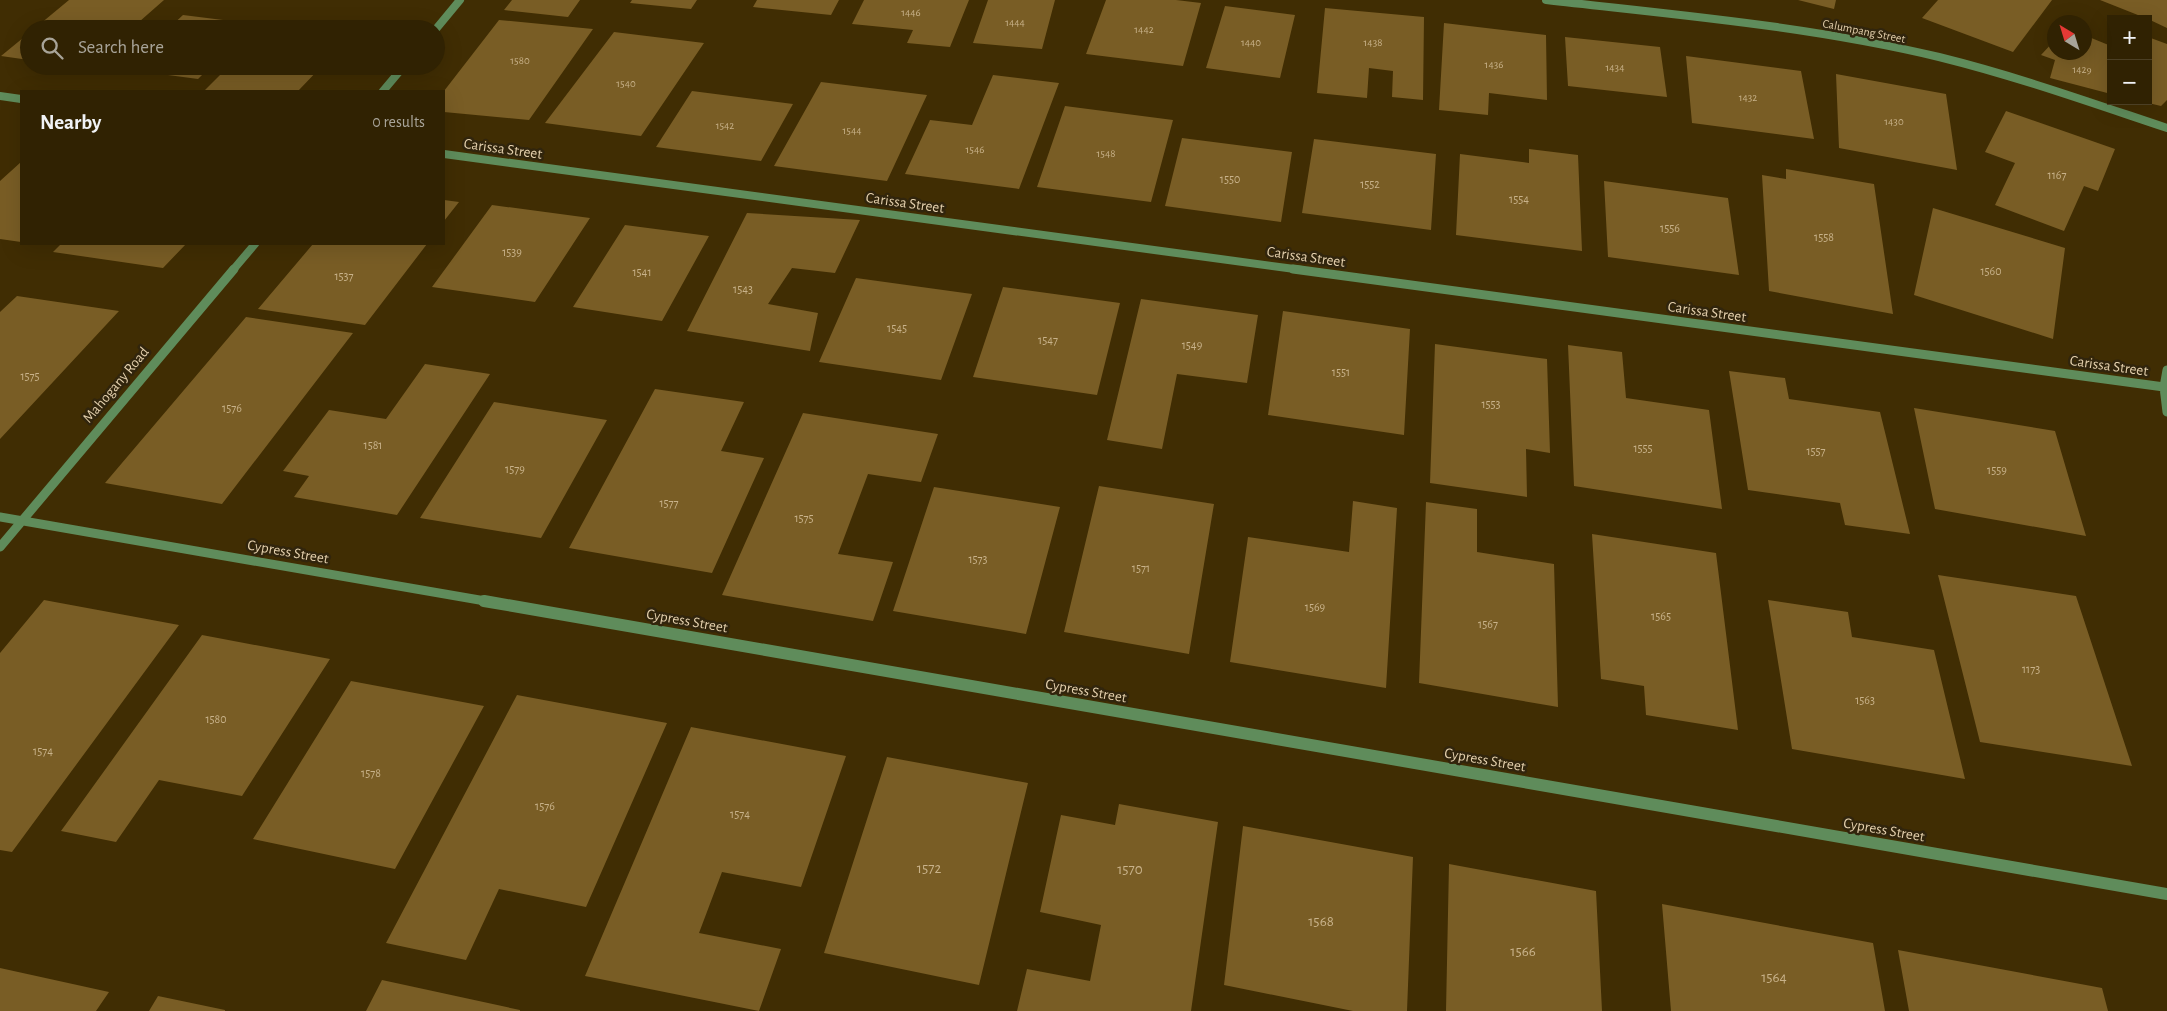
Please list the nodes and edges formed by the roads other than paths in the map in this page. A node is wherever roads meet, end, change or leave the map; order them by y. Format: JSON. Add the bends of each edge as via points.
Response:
{"nodes":[{"id":1,"x":460,"y":0,"type":"edge"},
{"id":2,"x":1546,"y":0,"type":"edge"},
{"id":3,"x":443,"y":20,"type":"edge"},
{"id":4,"x":396,"y":75,"type":"edge"},
{"id":5,"x":384,"y":90,"type":"edge"},
{"id":6,"x":0,"y":96,"type":"edge"},
{"id":7,"x":20,"y":99,"type":"edge"},
{"id":8,"x":2167,"y":128,"type":"edge"},
{"id":9,"x":445,"y":154,"type":"edge"},
{"id":10,"x":254,"y":245,"type":"edge"},
{"id":11,"x":2167,"y":370,"type":"edge"},
{"id":12,"x":2164,"y":387,"type":"junction"},
{"id":13,"x":2167,"y":412,"type":"edge"},
{"id":14,"x":0,"y":517,"type":"edge"},
{"id":15,"x":21,"y":521,"type":"junction"},
{"id":16,"x":0,"y":547,"type":"edge"},
{"id":17,"x":2167,"y":894,"type":"edge"}],
"edges":[{"from":1,"to":3,"type":"street"},
{"from":2,"to":8,"type":"street","name":"Calumpang Street","via":[[1796,29],[1939,57],[2038,85]]},
{"from":4,"to":5,"type":"street"},
{"from":6,"to":7,"type":"street"},
{"from":9,"to":12,"type":"street","name":"Carissa Street"},
{"from":10,"to":15,"type":"street","name":"Mahogany Road"},
{"from":11,"to":12,"type":"street"},
{"from":12,"to":13,"type":"street"},
{"from":14,"to":15,"type":"street","name":"Cypress Street"},
{"from":15,"to":16,"type":"street","name":"Mahogany Road"},
{"from":15,"to":17,"type":"street","name":"Cypress Street"}]}
